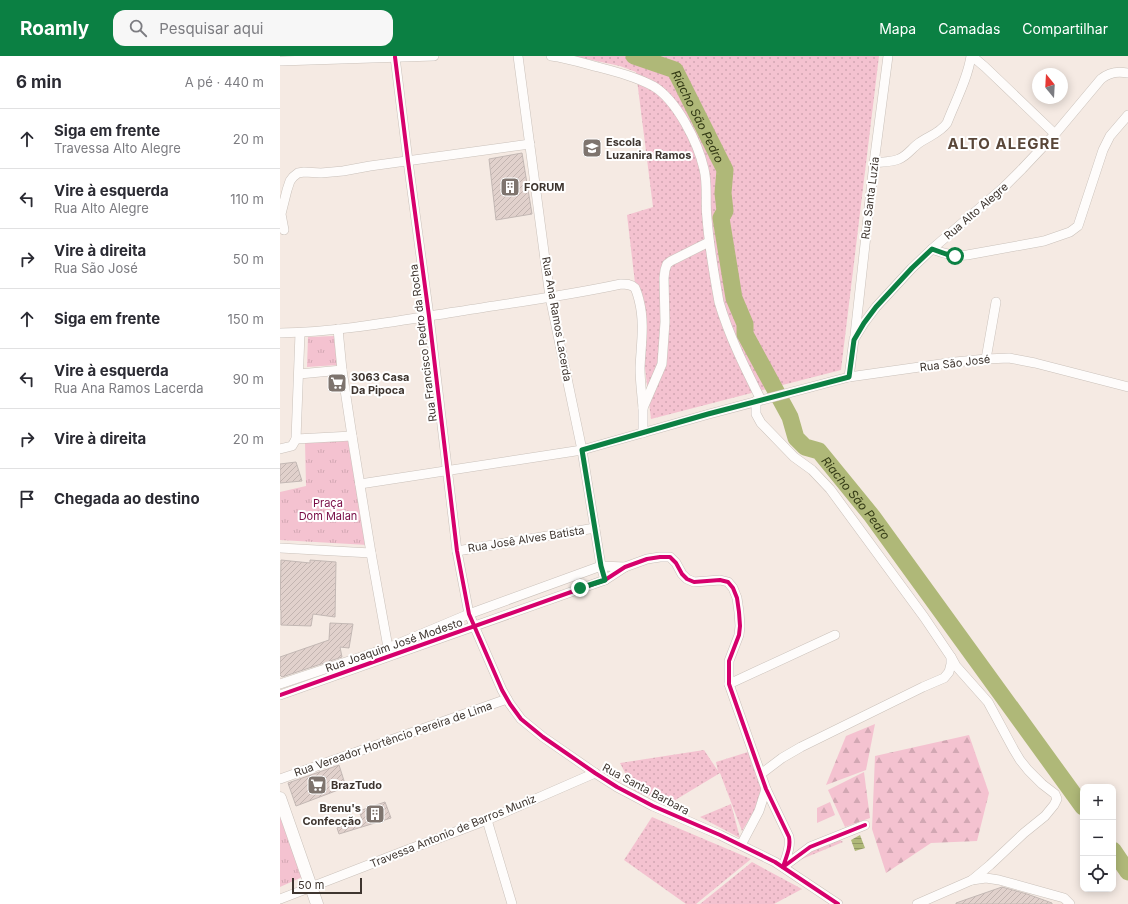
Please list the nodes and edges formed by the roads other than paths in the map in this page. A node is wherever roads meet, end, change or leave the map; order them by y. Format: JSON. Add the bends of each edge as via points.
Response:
{"nodes":[{"id":1,"x":434,"y":56,"type":"edge"},
{"id":2,"x":518,"y":56,"type":"edge"},
{"id":3,"x":551,"y":56,"type":"edge"},
{"id":4,"x":888,"y":56,"type":"edge"},
{"id":5,"x":972,"y":56,"type":"edge"},
{"id":6,"x":395,"y":57,"type":"edge"},
{"id":7,"x":280,"y":61,"type":"edge"},
{"id":8,"x":1128,"y":73,"type":"edge"},
{"id":9,"x":1128,"y":115,"type":"edge"},
{"id":10,"x":1055,"y":134,"type":"junction"},
{"id":11,"x":530,"y":144,"type":"junction"},
{"id":12,"x":408,"y":161,"type":"junction"},
{"id":13,"x":874,"y":162,"type":"junction"},
{"id":14,"x":284,"y":230,"type":"dead end"},
{"id":15,"x":709,"y":242,"type":"junction"},
{"id":16,"x":932,"y":249,"type":"junction"},
{"id":17,"x":550,"y":297,"type":"junction"},
{"id":18,"x":996,"y":302,"type":"dead end"},
{"id":19,"x":429,"y":316,"type":"junction"},
{"id":20,"x":338,"y":329,"type":"junction"},
{"id":21,"x":280,"y":333,"type":"edge"},
{"id":22,"x":300,"y":333,"type":"junction"},
{"id":23,"x":854,"y":340,"type":"junction"},
{"id":24,"x":986,"y":359,"type":"junction"},
{"id":25,"x":342,"y":370,"type":"junction"},
{"id":26,"x":299,"y":374,"type":"junction"},
{"id":27,"x":849,"y":377,"type":"junction"},
{"id":28,"x":1128,"y":387,"type":"edge"},
{"id":29,"x":762,"y":400,"type":"junction"},
{"id":30,"x":643,"y":408,"type":"junction"},
{"id":31,"x":643,"y":433,"type":"junction"},
{"id":32,"x":352,"y":436,"type":"junction"},
{"id":33,"x":296,"y":439,"type":"junction"},
{"id":34,"x":285,"y":448,"type":"edge"},
{"id":35,"x":582,"y":450,"type":"junction"},
{"id":36,"x":447,"y":471,"type":"junction"},
{"id":37,"x":360,"y":484,"type":"junction"},
{"id":38,"x":596,"y":528,"type":"junction"},
{"id":39,"x":280,"y":548,"type":"edge"},
{"id":40,"x":457,"y":551,"type":"junction"},
{"id":41,"x":371,"y":552,"type":"junction"},
{"id":42,"x":601,"y":566,"type":"junction"},
{"id":43,"x":625,"y":567,"type":"junction"},
{"id":44,"x":605,"y":580,"type":"junction"},
{"id":45,"x":559,"y":582,"type":"junction"},
{"id":46,"x":563,"y":595,"type":"junction"},
{"id":47,"x":469,"y":614,"type":"junction"},
{"id":48,"x":474,"y":627,"type":"junction"},
{"id":49,"x":835,"y":635,"type":"dead end"},
{"id":50,"x":389,"y":652,"type":"junction"},
{"id":51,"x":951,"y":657,"type":"junction"},
{"id":52,"x":280,"y":684,"type":"edge"},
{"id":53,"x":729,"y":684,"type":"junction"},
{"id":54,"x":280,"y":695,"type":"edge"},
{"id":55,"x":507,"y":699,"type":"junction"},
{"id":56,"x":594,"y":773,"type":"junction"},
{"id":57,"x":761,"y":774,"type":"junction"},
{"id":58,"x":280,"y":778,"type":"edge"},
{"id":59,"x":766,"y":789,"type":"junction"},
{"id":60,"x":280,"y":798,"type":"edge"},
{"id":61,"x":487,"y":820,"type":"junction"},
{"id":62,"x":865,"y":825,"type":"dead end"},
{"id":63,"x":741,"y":845,"type":"junction"},
{"id":64,"x":783,"y":867,"type":"junction"},
{"id":65,"x":972,"y":880,"type":"junction"},
{"id":66,"x":311,"y":887,"type":"junction"},
{"id":67,"x":280,"y":899,"type":"edge"},
{"id":68,"x":317,"y":904,"type":"edge"},
{"id":69,"x":512,"y":904,"type":"edge"},
{"id":70,"x":838,"y":904,"type":"edge"},
{"id":71,"x":917,"y":904,"type":"edge"},
{"id":72,"x":1070,"y":904,"type":"edge"}],
"edges":[{"from":1,"to":6,"type":"street"},
{"from":2,"to":11,"type":"street","name":"Rua Ana Ramos Lacerda"},
{"from":3,"to":15,"type":"street","via":[[636,78],[661,92],[668,100],[690,132],[701,159],[705,176]]},
{"from":4,"to":13,"type":"street","name":"Rua Santa Luzia"},
{"from":5,"to":10,"type":"street"},
{"from":5,"to":13,"type":"street","via":[[969,69],[943,129],[899,159]]},
{"from":6,"to":7,"type":"street"},
{"from":6,"to":12,"type":"street","name":"Rua Francisco Pedro da Rocha"},
{"from":8,"to":10,"type":"street","name":"Rua Alto Alegre","via":[[1110,73],[1101,79]]},
{"from":9,"to":16,"type":"street","via":[[1110,136],[1103,150],[1078,226],[1070,232],[1032,243],[967,255],[955,256]]},
{"from":10,"to":16,"type":"street","name":"Rua Alto Alegre","via":[[1003,188]]},
{"from":11,"to":12,"type":"street"},
{"from":11,"to":17,"type":"street","name":"Rua Ana Ramos Lacerda"},
{"from":12,"to":14,"type":"street","via":[[343,171],[298,173],[290,181],[281,214]]},
{"from":12,"to":19,"type":"street","name":"Rua Francisco Pedro da Rocha"},
{"from":13,"to":23,"type":"street","name":"Rua Santa Luzia"},
{"from":15,"to":29,"type":"street","via":[[722,313]]},
{"from":15,"to":30,"type":"street","via":[[667,264],[664,278],[665,328],[662,364]]},
{"from":16,"to":23,"type":"street","name":"Rua Alto Alegre","via":[[876,307]]},
{"from":17,"to":19,"type":"street"},
{"from":17,"to":30,"type":"street","via":[[621,284],[635,288],[643,328],[640,370]]},
{"from":17,"to":35,"type":"street","name":"Rua Ana Ramos Lacerda"},
{"from":18,"to":24,"type":"street"},
{"from":19,"to":20,"type":"street"},
{"from":19,"to":36,"type":"street","name":"Rua Francisco Pedro da Rocha"},
{"from":20,"to":22,"type":"street"},
{"from":20,"to":25,"type":"street"},
{"from":21,"to":22,"type":"street"},
{"from":22,"to":26,"type":"street"},
{"from":23,"to":27,"type":"street","name":"Rua Alto Alegre"},
{"from":24,"to":27,"type":"street","name":"Rua São José"},
{"from":24,"to":28,"type":"street","name":"Rua São José","via":[[1009,358]]},
{"from":25,"to":26,"type":"street"},
{"from":25,"to":32,"type":"street"},
{"from":26,"to":33,"type":"street"},
{"from":27,"to":29,"type":"street","name":"Rua São José"},
{"from":29,"to":31,"type":"street","name":"Rua São José"},
{"from":29,"to":51,"type":"street","via":[[756,414],[761,423],[794,457],[830,488]]},
{"from":30,"to":31,"type":"street"},
{"from":31,"to":35,"type":"street","name":"Rua São José"},
{"from":32,"to":33,"type":"street"},
{"from":32,"to":37,"type":"street"},
{"from":33,"to":34,"type":"street"},
{"from":35,"to":36,"type":"street","name":"Rua São José"},
{"from":35,"to":38,"type":"street","name":"Rua Ana Ramos Lacerda"},
{"from":36,"to":37,"type":"street","name":"Rua São José"},
{"from":36,"to":40,"type":"street","name":"Rua Francisco Pedro da Rocha"},
{"from":37,"to":41,"type":"street"},
{"from":38,"to":40,"type":"street","name":"Rua Josê Alves Batista"},
{"from":38,"to":42,"type":"street","name":"Rua Ana Ramos Lacerda"},
{"from":39,"to":41,"type":"street"},
{"from":40,"to":47,"type":"street","name":"Rua Francisco Pedro da Rocha"},
{"from":41,"to":50,"type":"street"},
{"from":42,"to":43,"type":"street"},
{"from":42,"to":44,"type":"street","name":"Rua Ana Ramos Lacerda"},
{"from":42,"to":45,"type":"street","name":"Rua Joaquim José Modesto"},
{"from":43,"to":44,"type":"street","name":"Rua Joaquim José Modesto"},
{"from":43,"to":53,"type":"street","via":[[647,559],[670,557],[687,579],[694,582],[728,582],[737,598],[740,626],[729,661]]},
{"from":44,"to":46,"type":"street","name":"Rua Joaquim José Modesto"},
{"from":45,"to":46,"type":"street"},
{"from":45,"to":47,"type":"street","name":"Rua Joaquim José Modesto"},
{"from":46,"to":48,"type":"street","name":"Rua Joaquim José Modesto"},
{"from":47,"to":48,"type":"street","name":"Rua Francisco Pedro da Rocha"},
{"from":47,"to":50,"type":"street","name":"Rua Joaquim José Modesto"},
{"from":48,"to":50,"type":"street","name":"Rua Joaquim José Modesto"},
{"from":48,"to":55,"type":"street","name":"Rua Santa Barbara"},
{"from":49,"to":53,"type":"street"},
{"from":50,"to":52,"type":"street","name":"Rua Joaquim José Modesto"},
{"from":50,"to":54,"type":"street","name":"Rua Joaquim José Modesto"},
{"from":51,"to":57,"type":"street","via":[[949,672],[944,678],[801,746]]},
{"from":51,"to":65,"type":"street","via":[[988,702],[1020,760],[1057,799],[1045,816]]},
{"from":53,"to":57,"type":"street"},
{"from":55,"to":56,"type":"street","name":"Rua Santa Barbara","via":[[521,719],[542,737]]},
{"from":55,"to":58,"type":"street","name":"Rua Vereador Hortêncio Pereira de Lima"},
{"from":56,"to":61,"type":"street","name":"Travessa Antonio de Barros Muniz"},
{"from":56,"to":63,"type":"street","name":"Rua Santa Barbara","via":[[653,806]]},
{"from":57,"to":59,"type":"street"},
{"from":59,"to":63,"type":"street","via":[[759,811]]},
{"from":59,"to":64,"type":"street","via":[[790,843]]},
{"from":60,"to":66,"type":"main road"},
{"from":61,"to":66,"type":"street","name":"Travessa Antonio de Barros Muniz"},
{"from":61,"to":69,"type":"street"},
{"from":62,"to":64,"type":"street","via":[[810,847]]},
{"from":63,"to":64,"type":"street","name":"Rua Santa Barbara"},
{"from":64,"to":70,"type":"street","name":"Rua Santa Barbara"},
{"from":65,"to":71,"type":"street"},
{"from":65,"to":72,"type":"street","via":[[999,880],[1064,898]]},
{"from":66,"to":67,"type":"street","name":"Travessa Antonio de Barros Muniz"},
{"from":66,"to":68,"type":"main road"}]}
